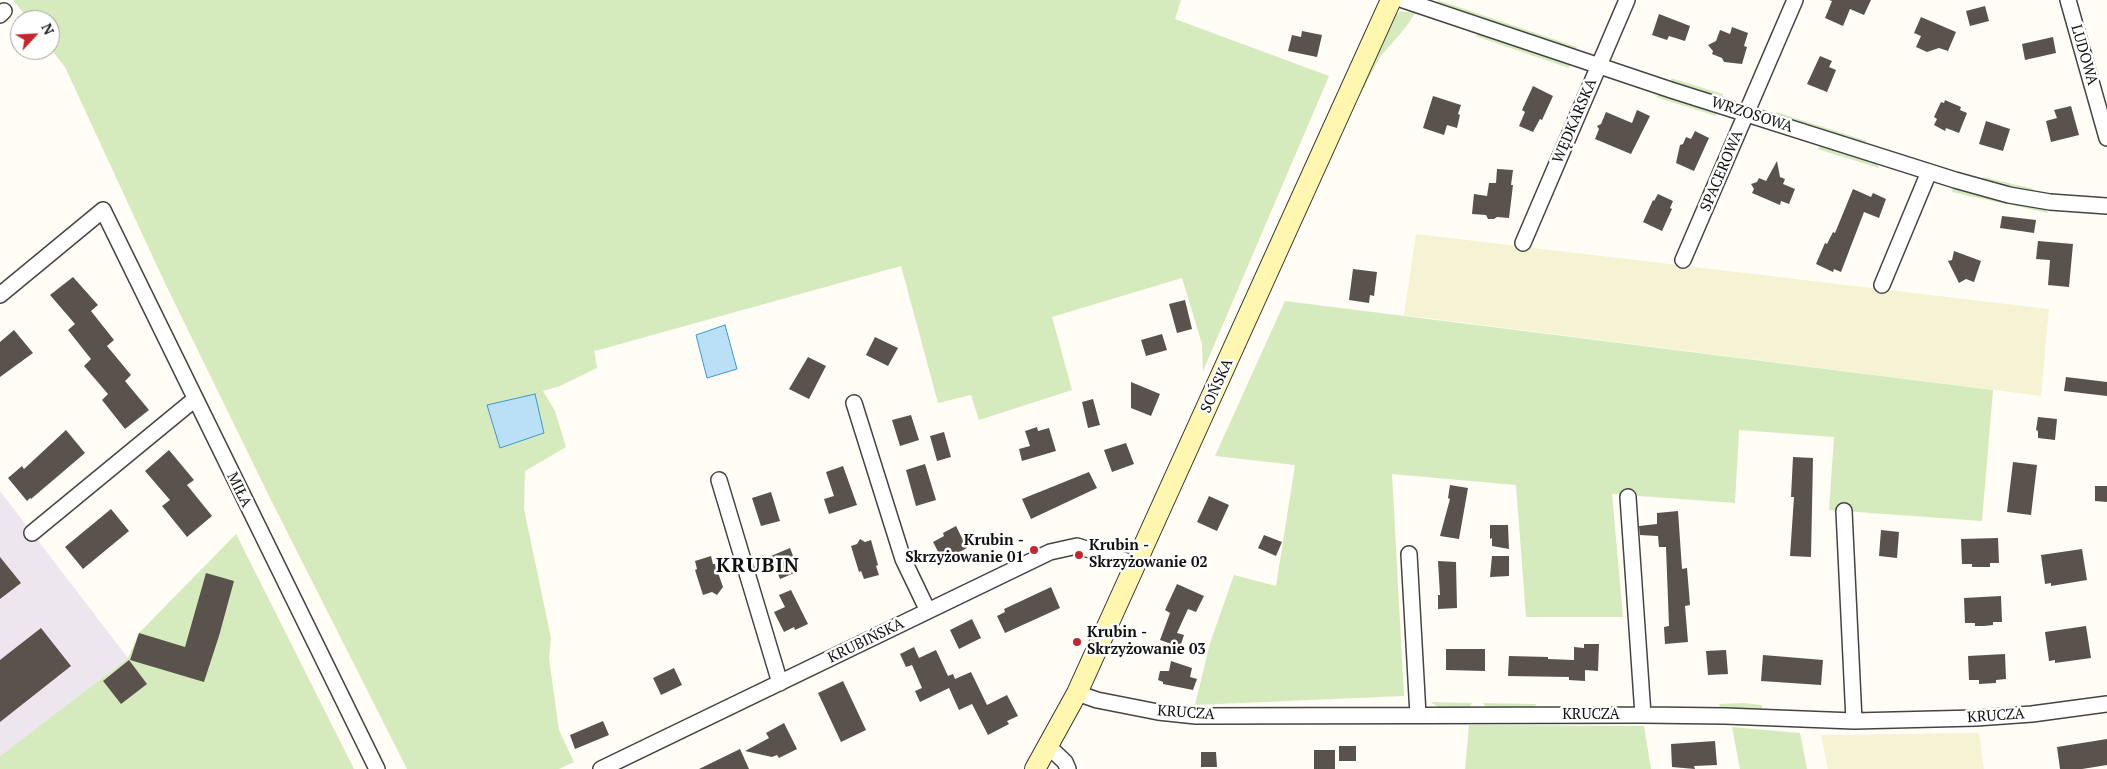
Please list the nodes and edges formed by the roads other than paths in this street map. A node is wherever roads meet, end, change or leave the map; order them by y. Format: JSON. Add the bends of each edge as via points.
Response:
{"nodes":[{"id":1,"x":1391,"y":0,"type":"edge"},
{"id":2,"x":1403,"y":0,"type":"edge"},
{"id":3,"x":1627,"y":0,"type":"edge"},
{"id":4,"x":1795,"y":0,"type":"edge"},
{"id":5,"x":2068,"y":0,"type":"edge"},
{"id":6,"x":1599,"y":66,"type":"junction"},
{"id":7,"x":1747,"y":113,"type":"junction"},
{"id":8,"x":2107,"y":138,"type":"edge"},
{"id":9,"x":1929,"y":172,"type":"junction"},
{"id":10,"x":2107,"y":206,"type":"edge"},
{"id":11,"x":1523,"y":243,"type":"dead end"},
{"id":12,"x":1683,"y":260,"type":"dead end"},
{"id":13,"x":1882,"y":285,"type":"dead end"},
{"id":14,"x":0,"y":295,"type":"edge"},
{"id":15,"x":195,"y":398,"type":"junction"},
{"id":16,"x":854,"y":403,"type":"dead end"},
{"id":17,"x":719,"y":480,"type":"dead end"},
{"id":18,"x":1628,"y":497,"type":"dead end"},
{"id":19,"x":1844,"y":511,"type":"dead end"},
{"id":20,"x":32,"y":533,"type":"dead end"},
{"id":21,"x":1409,"y":554,"type":"dead end"},
{"id":22,"x":1136,"y":564,"type":"junction"},
{"id":23,"x":928,"y":611,"type":"junction"},
{"id":24,"x":780,"y":683,"type":"junction"},
{"id":25,"x":1077,"y":693,"type":"junction"},
{"id":26,"x":2107,"y":704,"type":"edge"},
{"id":27,"x":1418,"y":715,"type":"junction"},
{"id":28,"x":1643,"y":715,"type":"junction"},
{"id":29,"x":1854,"y":721,"type":"junction"},
{"id":30,"x":1048,"y":746,"type":"junction"},
{"id":31,"x":376,"y":769,"type":"edge"},
{"id":32,"x":601,"y":769,"type":"edge"},
{"id":33,"x":1035,"y":769,"type":"edge"},
{"id":34,"x":1068,"y":769,"type":"edge"}],
"edges":[{"from":1,"to":22,"type":"street","name":"SOŃSKA"},
{"from":2,"to":6,"type":"street","name":"WRZOSOWA"},
{"from":3,"to":6,"type":"street","name":"WĘDKARSKA"},
{"from":4,"to":7,"type":"street","name":"SPACEROWA"},
{"from":5,"to":8,"type":"street","name":"LUDOWA"},
{"from":6,"to":7,"type":"street","name":"WRZOSOWA"},
{"from":6,"to":11,"type":"street","name":"WĘDKARSKA"},
{"from":7,"to":9,"type":"street","name":"WRZOSOWA"},
{"from":7,"to":12,"type":"street","name":"SPACEROWA"},
{"from":9,"to":10,"type":"street","name":"WRZOSOWA","via":[[2009,195]]},
{"from":9,"to":13,"type":"street"},
{"from":14,"to":15,"type":"street","name":"MIŁA","via":[[103,210]]},
{"from":15,"to":20,"type":"street"},
{"from":15,"to":31,"type":"street","name":"MIŁA"},
{"from":16,"to":23,"type":"street","via":[[903,559]]},
{"from":17,"to":24,"type":"street"},
{"from":18,"to":28,"type":"street"},
{"from":19,"to":29,"type":"street"},
{"from":21,"to":27,"type":"street"},
{"from":22,"to":23,"type":"street","name":"KRUBIŃSKA","via":[[1078,546],[1064,547]]},
{"from":22,"to":25,"type":"street","name":"SOŃSKA"},
{"from":23,"to":24,"type":"street","name":"KRUBIŃSKA"},
{"from":24,"to":32,"type":"street","name":"KRUBIŃSKA"},
{"from":25,"to":27,"type":"street","name":"KRUCZA","via":[[1158,712],[1196,716]]},
{"from":25,"to":30,"type":"street","name":"SOŃSKA"},
{"from":26,"to":29,"type":"street","name":"KRUCZA","via":[[1976,718]]},
{"from":27,"to":28,"type":"street","name":"KRUCZA"},
{"from":28,"to":29,"type":"street","name":"KRUCZA"},
{"from":30,"to":33,"type":"street","name":"SOŃSKA"},
{"from":30,"to":34,"type":"street"}]}
